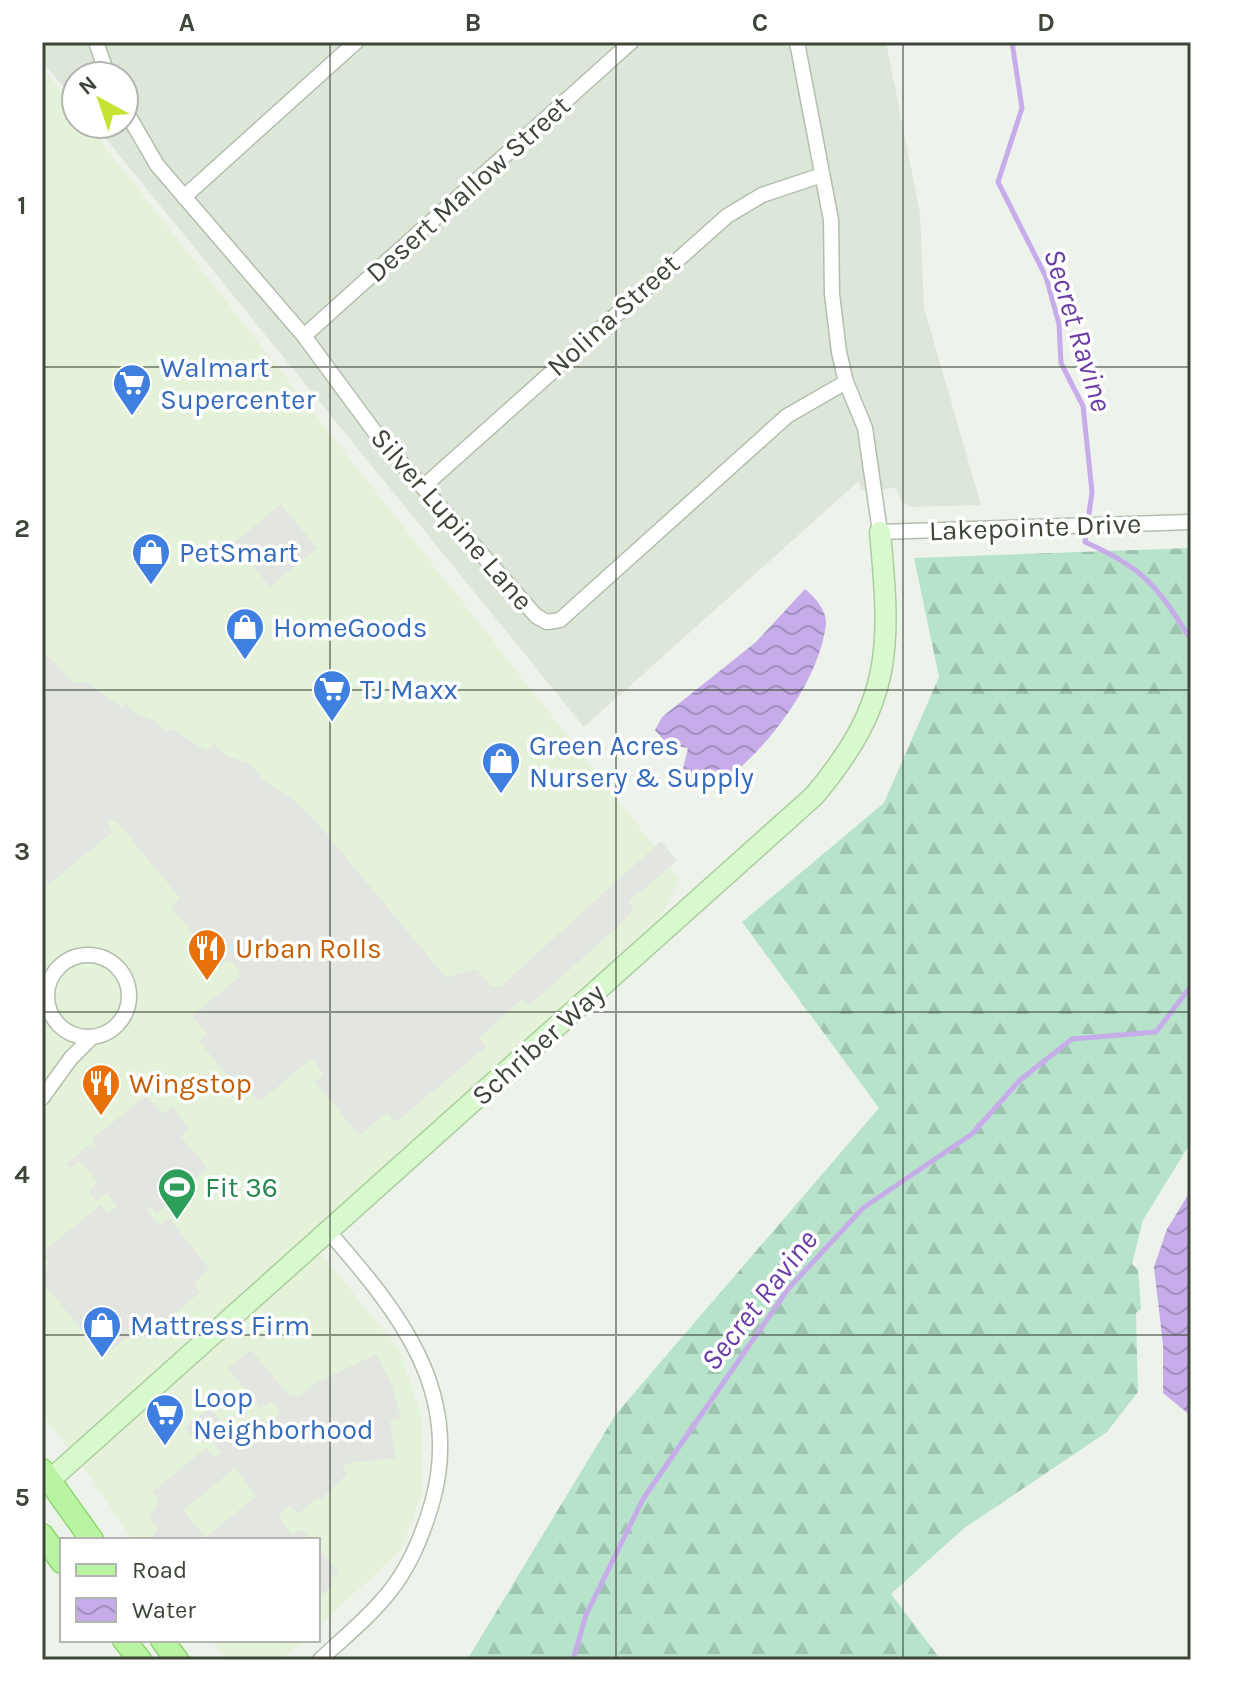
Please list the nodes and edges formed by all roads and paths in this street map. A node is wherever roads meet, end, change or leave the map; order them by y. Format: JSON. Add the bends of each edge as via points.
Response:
{"nodes":[{"id":1,"x":356,"y":42,"type":"edge"},
{"id":2,"x":631,"y":42,"type":"edge"},
{"id":3,"x":797,"y":42,"type":"edge"},
{"id":4,"x":140,"y":136,"type":"edge"},
{"id":5,"x":822,"y":175,"type":"junction"},
{"id":6,"x":184,"y":197,"type":"junction"},
{"id":7,"x":304,"y":336,"type":"junction"},
{"id":8,"x":846,"y":382,"type":"junction"},
{"id":9,"x":423,"y":487,"type":"junction"},
{"id":10,"x":1191,"y":522,"type":"edge"},
{"id":11,"x":880,"y":532,"type":"junction"},
{"id":12,"x":45,"y":1015,"type":"edge"},
{"id":13,"x":91,"y":1038,"type":"junction"},
{"id":14,"x":42,"y":1098,"type":"edge"},
{"id":15,"x":328,"y":1231,"type":"junction"},
{"id":16,"x":46,"y":1475,"type":"edge"},
{"id":17,"x":42,"y":1535,"type":"edge"},
{"id":18,"x":91,"y":1538,"type":"edge"},
{"id":19,"x":60,"y":1559,"type":"edge"},
{"id":20,"x":126,"y":1642,"type":"edge"},
{"id":21,"x":164,"y":1642,"type":"edge"},
{"id":22,"x":140,"y":1660,"type":"edge"},
{"id":23,"x":177,"y":1660,"type":"edge"},
{"id":24,"x":320,"y":1660,"type":"edge"}],
"edges":[{"from":1,"to":6,"type":"street"},
{"from":2,"to":7,"type":"street","name":"Desert Mallow Street"},
{"from":3,"to":5,"type":"street"},
{"from":4,"to":6,"type":"street","name":"Silver Lupine Lane"},
{"from":5,"to":8,"type":"street"},
{"from":5,"to":9,"type":"street","name":"Nolina Street","via":[[762,195],[727,216]]},
{"from":6,"to":7,"type":"street","name":"Silver Lupine Lane"},
{"from":7,"to":9,"type":"street","name":"Silver Lupine Lane"},
{"from":8,"to":9,"type":"street","name":"Silver Lupine Lane","via":[[787,416],[560,620],[547,622],[536,616]]},
{"from":8,"to":11,"type":"street","via":[[865,428]]},
{"from":10,"to":11,"type":"street","name":"Lakepointe Drive"},
{"from":11,"to":15,"type":"street","name":"Schriber Way","via":[[888,623],[883,661],[876,695],[845,759],[772,835]]},
{"from":12,"to":13,"type":"street","via":[[64,1030]]},
{"from":12,"to":13,"type":"street","via":[[50,980],[66,961],[89,955],[107,960],[122,972],[129,999],[121,1022]]},
{"from":13,"to":14,"type":"street"},
{"from":15,"to":16,"type":"street","name":"Schriber Way"},
{"from":15,"to":24,"type":"street","via":[[417,1348],[428,1371],[442,1433],[437,1487],[422,1537],[390,1591]]},
{"from":16,"to":18,"type":"main road"},
{"from":17,"to":19,"type":"main road"},
{"from":20,"to":22,"type":"main road"},
{"from":21,"to":23,"type":"main road"}]}
